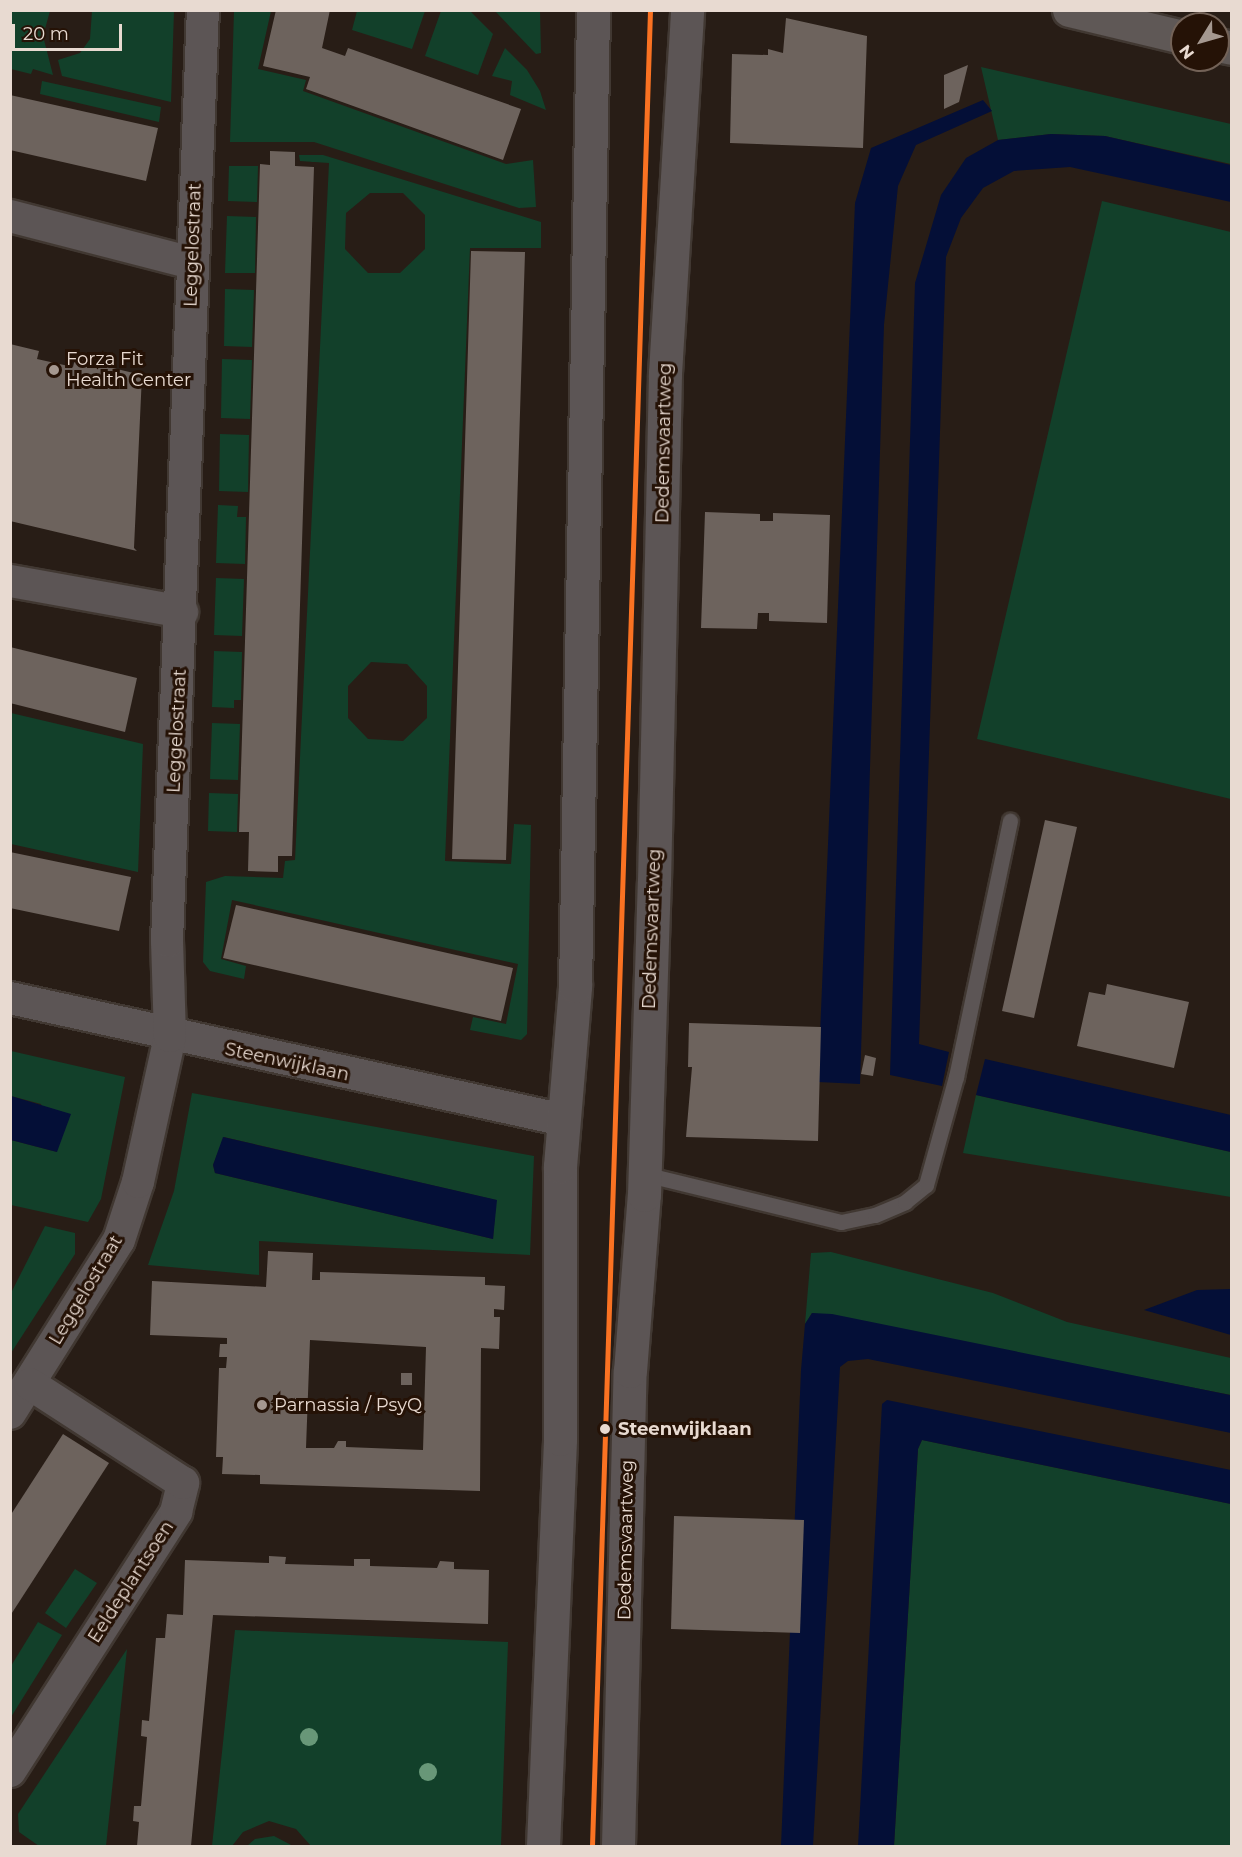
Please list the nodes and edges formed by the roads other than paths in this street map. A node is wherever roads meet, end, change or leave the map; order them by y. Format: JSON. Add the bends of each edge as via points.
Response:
{"nodes":[{"id":1,"x":203,"y":10,"type":"edge"},
{"id":2,"x":593,"y":10,"type":"edge"},
{"id":3,"x":687,"y":10,"type":"edge"},
{"id":4,"x":1069,"y":10,"type":"edge"},
{"id":5,"x":1170,"y":34,"type":"edge"},
{"id":6,"x":10,"y":216,"type":"edge"},
{"id":7,"x":192,"y":262,"type":"junction"},
{"id":8,"x":10,"y":581,"type":"edge"},
{"id":9,"x":182,"y":612,"type":"junction"},
{"id":10,"x":1010,"y":821,"type":"dead end"},
{"id":11,"x":10,"y":998,"type":"edge"},
{"id":12,"x":170,"y":1036,"type":"junction"},
{"id":13,"x":564,"y":1120,"type":"junction"},
{"id":14,"x":644,"y":1174,"type":"junction"},
{"id":15,"x":30,"y":1384,"type":"junction"},
{"id":16,"x":10,"y":1413,"type":"edge"},
{"id":17,"x":10,"y":1771,"type":"edge"},
{"id":18,"x":543,"y":1846,"type":"edge"},
{"id":19,"x":618,"y":1846,"type":"edge"}],
"edges":[{"from":1,"to":7,"type":"street","name":"Leggelostraat"},
{"from":2,"to":13,"type":"street","via":[[575,986]]},
{"from":3,"to":14,"type":"street","name":"Dedemsvaartweg","via":[[665,373]]},
{"from":4,"to":5,"type":"main road"},
{"from":6,"to":7,"type":"street"},
{"from":7,"to":9,"type":"street","name":"Leggelostraat"},
{"from":8,"to":9,"type":"street"},
{"from":9,"to":12,"type":"street","name":"Leggelostraat","via":[[167,941]]},
{"from":10,"to":14,"type":"lane","via":[[956,1077],[926,1185],[905,1202],[875,1215],[842,1222]]},
{"from":11,"to":12,"type":"street","name":"Steenwijklaan"},
{"from":12,"to":13,"type":"street","name":"Steenwijklaan"},
{"from":12,"to":15,"type":"street","name":"Leggelostraat","via":[[138,1182],[119,1240]]},
{"from":13,"to":18,"type":"street","via":[[560,1166],[560,1439]]},
{"from":14,"to":19,"type":"street","name":"Dedemsvaartweg","via":[[630,1371]]},
{"from":15,"to":16,"type":"street","name":"Leggelostraat"},
{"from":15,"to":17,"type":"street","name":"Eeldeplantsoen","via":[[183,1483],[176,1512]]}]}
